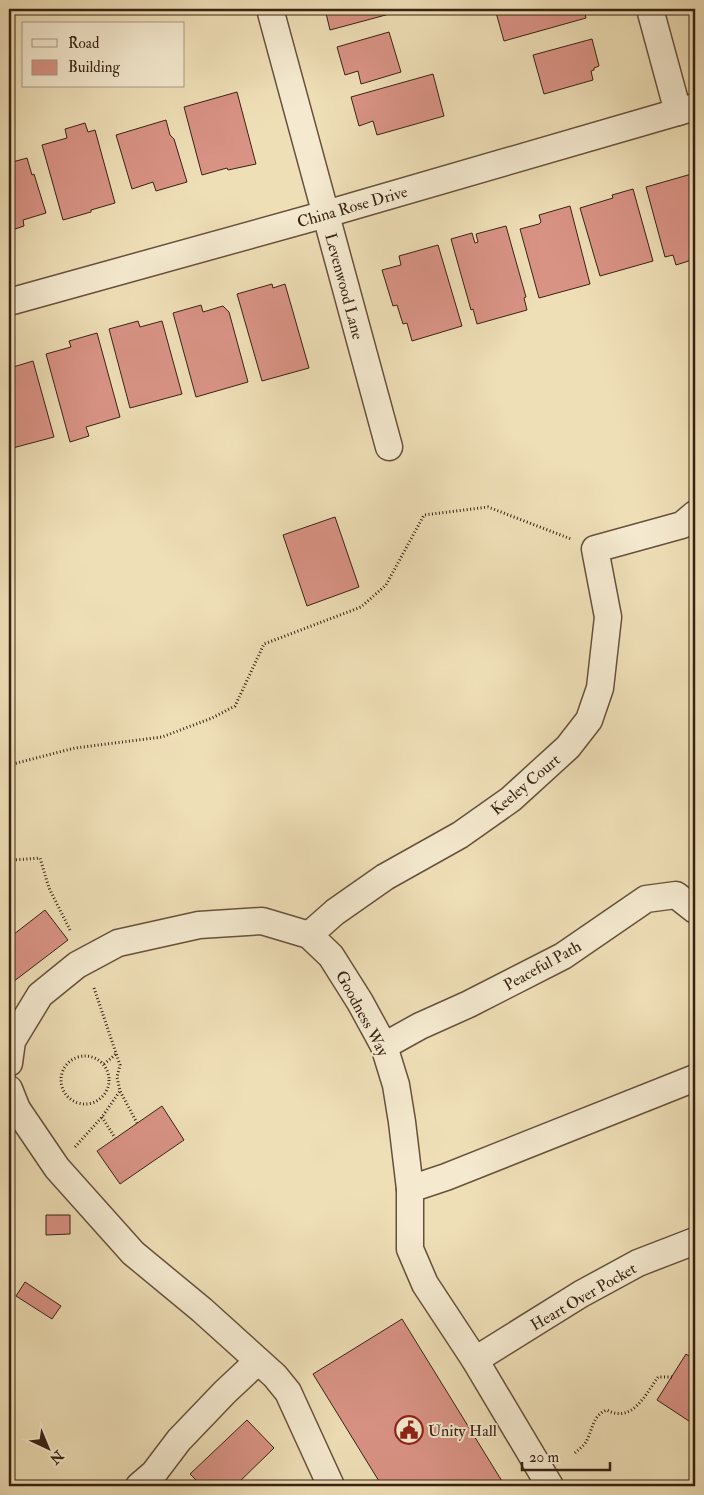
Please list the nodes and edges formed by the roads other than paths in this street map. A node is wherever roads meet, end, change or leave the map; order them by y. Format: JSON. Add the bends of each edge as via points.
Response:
{"nodes":[{"id":1,"x":270,"y":9,"type":"edge"},
{"id":2,"x":650,"y":9,"type":"edge"},
{"id":3,"x":687,"y":110,"type":"edge"},
{"id":4,"x":326,"y":214,"type":"junction"},
{"id":5,"x":9,"y":302,"type":"edge"},
{"id":6,"x":390,"y":447,"type":"dead end"},
{"id":7,"x":695,"y":514,"type":"edge"},
{"id":8,"x":695,"y":910,"type":"edge"},
{"id":9,"x":309,"y":935,"type":"junction"},
{"id":10,"x":384,"y":1046,"type":"junction"},
{"id":11,"x":9,"y":1063,"type":"edge"},
{"id":12,"x":695,"y":1078,"type":"edge"},
{"id":13,"x":9,"y":1089,"type":"edge"},
{"id":14,"x":410,"y":1189,"type":"junction"},
{"id":15,"x":695,"y":1241,"type":"edge"},
{"id":16,"x":475,"y":1360,"type":"junction"},
{"id":17,"x":258,"y":1362,"type":"junction"},
{"id":18,"x":139,"y":1486,"type":"edge"},
{"id":19,"x":331,"y":1486,"type":"edge"},
{"id":20,"x":550,"y":1486,"type":"edge"}],
"edges":[{"from":1,"to":4,"type":"street","name":"Levenwood Lane"},
{"from":2,"to":3,"type":"street"},
{"from":3,"to":4,"type":"street","name":"China Rose Drive"},
{"from":4,"to":5,"type":"street","name":"China Rose Drive"},
{"from":4,"to":6,"type":"street","name":"Levenwood Lane"},
{"from":7,"to":9,"type":"street","name":"Keeley Court","via":[[682,525],[595,549],[608,617],[600,688],[589,720],[568,747],[511,799],[460,835],[385,876]]},
{"from":8,"to":10,"type":"street","name":"Peaceful Path","via":[[676,895],[646,899],[563,956]]},
{"from":9,"to":10,"type":"street","name":"Goodness Way","via":[[331,956]]},
{"from":9,"to":11,"type":"street","name":"Goodness Way","via":[[262,921],[199,925],[118,944],[78,966],[40,995],[12,1041]]},
{"from":10,"to":14,"type":"street","name":"Goodness Way","via":[[396,1085]]},
{"from":12,"to":14,"type":"street"},
{"from":13,"to":17,"type":"street","via":[[17,1108],[57,1168],[133,1253]]},
{"from":14,"to":16,"type":"street","name":"Goodness Way","via":[[410,1249],[425,1284]]},
{"from":15,"to":16,"type":"street","name":"Heart Over Pocket","via":[[638,1263],[581,1294]]},
{"from":16,"to":20,"type":"street","name":"Goodness Way"},
{"from":17,"to":18,"type":"street","via":[[225,1392]]},
{"from":17,"to":19,"type":"street","via":[[288,1392]]}]}
